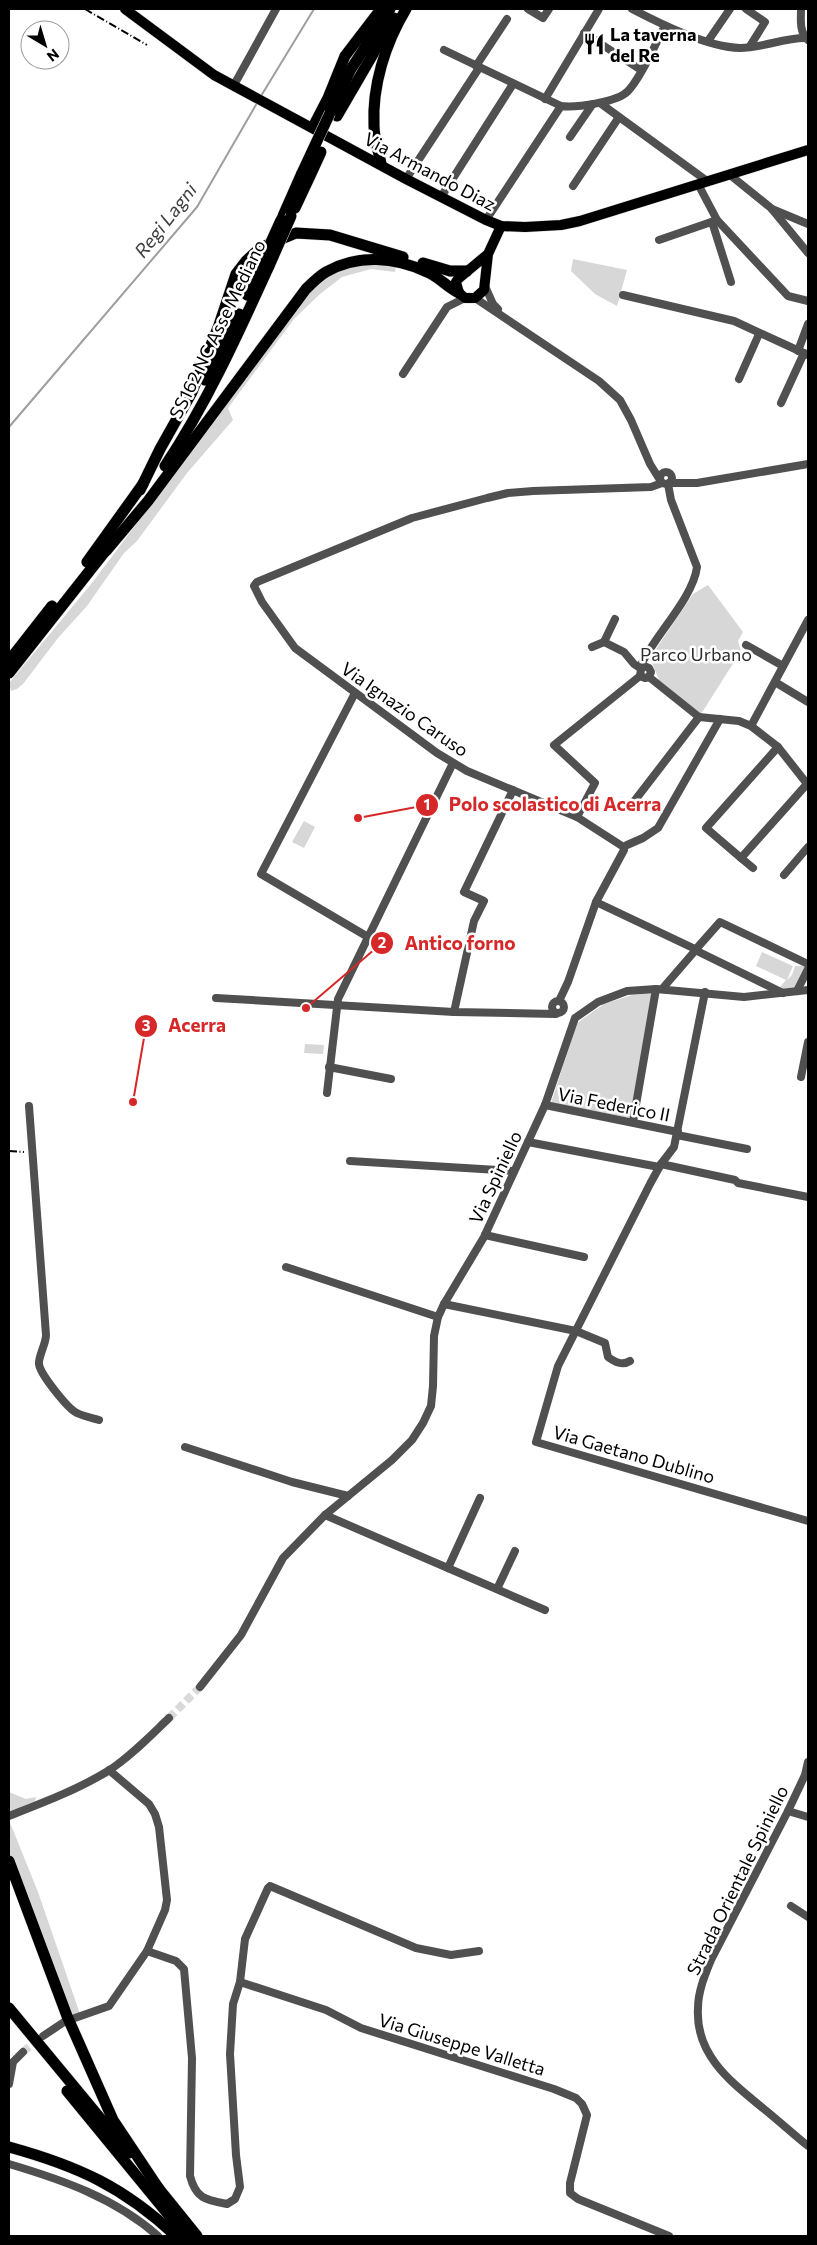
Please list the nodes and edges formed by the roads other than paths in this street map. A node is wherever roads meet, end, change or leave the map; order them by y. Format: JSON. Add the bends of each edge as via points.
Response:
{"nodes":[{"id":1,"x":125,"y":9,"type":"edge"},
{"id":2,"x":276,"y":9,"type":"edge"},
{"id":3,"x":381,"y":9,"type":"edge"},
{"id":4,"x":390,"y":9,"type":"edge"},
{"id":5,"x":400,"y":9,"type":"edge"},
{"id":6,"x":406,"y":9,"type":"edge"},
{"id":7,"x":528,"y":9,"type":"edge"},
{"id":8,"x":549,"y":9,"type":"edge"},
{"id":9,"x":599,"y":9,"type":"edge"},
{"id":10,"x":632,"y":9,"type":"edge"},
{"id":11,"x":730,"y":9,"type":"edge"},
{"id":12,"x":746,"y":9,"type":"edge"},
{"id":13,"x":801,"y":9,"type":"edge"},
{"id":14,"x":507,"y":19,"type":"dead end"},
{"id":15,"x":665,"y":26,"type":"junction"},
{"id":16,"x":584,"y":33,"type":"junction"},
{"id":17,"x":806,"y":39,"type":"edge"},
{"id":18,"x":708,"y":41,"type":"junction"},
{"id":19,"x":750,"y":46,"type":"junction"},
{"id":20,"x":444,"y":50,"type":"dead end"},
{"id":21,"x":477,"y":67,"type":"junction"},
{"id":22,"x":641,"y":70,"type":"junction"},
{"id":23,"x":513,"y":84,"type":"junction"},
{"id":24,"x":234,"y":86,"type":"junction"},
{"id":25,"x":545,"y":99,"type":"junction"},
{"id":26,"x":596,"y":104,"type":"junction"},
{"id":27,"x":561,"y":106,"type":"junction"},
{"id":28,"x":334,"y":115,"type":"junction"},
{"id":29,"x":619,"y":117,"type":"junction"},
{"id":30,"x":313,"y":127,"type":"junction"},
{"id":31,"x":570,"y":137,"type":"dead end"},
{"id":32,"x":808,"y":150,"type":"edge"},
{"id":33,"x":381,"y":164,"type":"junction"},
{"id":34,"x":730,"y":175,"type":"junction"},
{"id":35,"x":406,"y":179,"type":"junction"},
{"id":36,"x":702,"y":183,"type":"junction"},
{"id":37,"x":573,"y":186,"type":"dead end"},
{"id":38,"x":441,"y":197,"type":"junction"},
{"id":39,"x":770,"y":208,"type":"junction"},
{"id":40,"x":486,"y":220,"type":"junction"},
{"id":41,"x":715,"y":221,"type":"junction"},
{"id":42,"x":808,"y":224,"type":"edge"},
{"id":43,"x":501,"y":226,"type":"junction"},
{"id":44,"x":659,"y":240,"type":"dead end"},
{"id":45,"x":808,"y":253,"type":"edge"},
{"id":46,"x":488,"y":254,"type":"junction"},
{"id":47,"x":266,"y":264,"type":"junction"},
{"id":48,"x":467,"y":271,"type":"junction"},
{"id":49,"x":485,"y":282,"type":"junction"},
{"id":50,"x":731,"y":282,"type":"dead end"},
{"id":51,"x":461,"y":292,"type":"junction"},
{"id":52,"x":623,"y":295,"type":"dead end"},
{"id":53,"x":808,"y":301,"type":"edge"},
{"id":54,"x":447,"y":308,"type":"junction"},
{"id":55,"x":504,"y":316,"type":"junction"},
{"id":56,"x":808,"y":324,"type":"edge"},
{"id":57,"x":759,"y":334,"type":"junction"},
{"id":58,"x":803,"y":353,"type":"edge"},
{"id":59,"x":403,"y":374,"type":"dead end"},
{"id":60,"x":739,"y":379,"type":"dead end"},
{"id":61,"x":781,"y":404,"type":"dead end"},
{"id":62,"x":808,"y":464,"type":"edge"},
{"id":63,"x":666,"y":479,"type":"junction"},
{"id":64,"x":140,"y":490,"type":"junction"},
{"id":65,"x":106,"y":551,"type":"junction"},
{"id":66,"x":56,"y":602,"type":"junction"},
{"id":67,"x":615,"y":619,"type":"dead end"},
{"id":68,"x":808,"y":620,"type":"edge"},
{"id":69,"x":800,"y":634,"type":"junction"},
{"id":70,"x":808,"y":638,"type":"edge"},
{"id":71,"x":604,"y":642,"type":"junction"},
{"id":72,"x":746,"y":645,"type":"dead end"},
{"id":73,"x":592,"y":646,"type":"dead end"},
{"id":74,"x":9,"y":648,"type":"edge"},
{"id":75,"x":783,"y":666,"type":"junction"},
{"id":76,"x":11,"y":670,"type":"edge"},
{"id":77,"x":640,"y":672,"type":"junction"},
{"id":78,"x":775,"y":682,"type":"junction"},
{"id":79,"x":355,"y":693,"type":"junction"},
{"id":80,"x":808,"y":702,"type":"edge"},
{"id":81,"x":699,"y":718,"type":"junction"},
{"id":82,"x":720,"y":719,"type":"junction"},
{"id":83,"x":751,"y":726,"type":"junction"},
{"id":84,"x":778,"y":748,"type":"junction"},
{"id":85,"x":453,"y":763,"type":"junction"},
{"id":86,"x":808,"y":784,"type":"edge"},
{"id":87,"x":513,"y":790,"type":"junction"},
{"id":88,"x":629,"y":808,"type":"dead end"},
{"id":89,"x":577,"y":817,"type":"junction"},
{"id":90,"x":625,"y":847,"type":"junction"},
{"id":91,"x":808,"y":847,"type":"edge"},
{"id":92,"x":741,"y":858,"type":"junction"},
{"id":93,"x":753,"y":868,"type":"dead end"},
{"id":94,"x":784,"y":874,"type":"dead end"},
{"id":95,"x":596,"y":902,"type":"junction"},
{"id":96,"x":368,"y":937,"type":"junction"},
{"id":97,"x":695,"y":950,"type":"junction"},
{"id":98,"x":808,"y":964,"type":"edge"},
{"id":99,"x":808,"y":969,"type":"edge"},
{"id":100,"x":659,"y":989,"type":"junction"},
{"id":101,"x":808,"y":990,"type":"edge"},
{"id":102,"x":705,"y":992,"type":"junction"},
{"id":103,"x":797,"y":992,"type":"junction"},
{"id":104,"x":785,"y":994,"type":"junction"},
{"id":105,"x":216,"y":998,"type":"dead end"},
{"id":106,"x":337,"y":1005,"type":"junction"},
{"id":107,"x":559,"y":1008,"type":"junction"},
{"id":108,"x":454,"y":1012,"type":"junction"},
{"id":109,"x":573,"y":1016,"type":"junction"},
{"id":110,"x":808,"y":1042,"type":"edge"},
{"id":111,"x":329,"y":1067,"type":"junction"},
{"id":112,"x":801,"y":1077,"type":"dead end"},
{"id":113,"x":391,"y":1079,"type":"dead end"},
{"id":114,"x":327,"y":1093,"type":"dead end"},
{"id":115,"x":545,"y":1105,"type":"junction"},
{"id":116,"x":30,"y":1106,"type":"dead end"},
{"id":117,"x":633,"y":1122,"type":"junction"},
{"id":118,"x":677,"y":1134,"type":"junction"},
{"id":119,"x":528,"y":1142,"type":"junction"},
{"id":120,"x":747,"y":1149,"type":"dead end"},
{"id":121,"x":350,"y":1161,"type":"dead end"},
{"id":122,"x":660,"y":1165,"type":"junction"},
{"id":123,"x":514,"y":1171,"type":"junction"},
{"id":124,"x":808,"y":1197,"type":"edge"},
{"id":125,"x":485,"y":1235,"type":"junction"},
{"id":126,"x":584,"y":1257,"type":"dead end"},
{"id":127,"x":286,"y":1267,"type":"dead end"},
{"id":128,"x":444,"y":1304,"type":"junction"},
{"id":129,"x":438,"y":1318,"type":"junction"},
{"id":130,"x":576,"y":1331,"type":"junction"},
{"id":131,"x":630,"y":1361,"type":"dead end"},
{"id":132,"x":99,"y":1420,"type":"dead end"},
{"id":133,"x":185,"y":1447,"type":"dead end"},
{"id":134,"x":348,"y":1496,"type":"junction"},
{"id":135,"x":480,"y":1498,"type":"dead end"},
{"id":136,"x":325,"y":1515,"type":"junction"},
{"id":137,"x":808,"y":1521,"type":"edge"},
{"id":138,"x":515,"y":1551,"type":"dead end"},
{"id":139,"x":448,"y":1568,"type":"junction"},
{"id":140,"x":497,"y":1589,"type":"junction"},
{"id":141,"x":545,"y":1610,"type":"dead end"},
{"id":142,"x":200,"y":1686,"type":"tunnel mouth"},
{"id":143,"x":169,"y":1718,"type":"tunnel mouth"},
{"id":144,"x":808,"y":1762,"type":"edge"},
{"id":145,"x":109,"y":1770,"type":"junction"},
{"id":146,"x":788,"y":1811,"type":"junction"},
{"id":147,"x":9,"y":1816,"type":"edge"},
{"id":148,"x":808,"y":1817,"type":"edge"},
{"id":149,"x":9,"y":1861,"type":"edge"},
{"id":150,"x":791,"y":1906,"type":"dead end"},
{"id":151,"x":808,"y":1916,"type":"edge"},
{"id":152,"x":147,"y":1951,"type":"junction"},
{"id":153,"x":479,"y":1951,"type":"dead end"},
{"id":154,"x":240,"y":1982,"type":"junction"},
{"id":155,"x":9,"y":2008,"type":"edge"},
{"id":156,"x":9,"y":2020,"type":"edge"},
{"id":157,"x":43,"y":2036,"type":"tunnel mouth"},
{"id":158,"x":23,"y":2052,"type":"tunnel mouth"},
{"id":159,"x":9,"y":2084,"type":"edge"},
{"id":160,"x":808,"y":2146,"type":"edge"},
{"id":161,"x":9,"y":2147,"type":"edge"},
{"id":162,"x":9,"y":2164,"type":"edge"},
{"id":163,"x":159,"y":2188,"type":"junction"},
{"id":164,"x":158,"y":2236,"type":"edge"},
{"id":165,"x":176,"y":2236,"type":"edge"},
{"id":166,"x":186,"y":2236,"type":"edge"},
{"id":167,"x":197,"y":2236,"type":"edge"},
{"id":168,"x":669,"y":2236,"type":"edge"}],
"edges":[{"from":1,"to":24,"type":"main road","name":"Via Armando Diaz","via":[[194,62]]},
{"from":2,"to":24,"type":"street"},
{"from":3,"to":30,"type":"highway","via":[[345,56]]},
{"from":4,"to":28,"type":"highway","name":"SS162 NC Asse Mediano","via":[[351,69]]},
{"from":5,"to":28,"type":"highway","name":"SS162 NC Asse Mediano"},
{"from":6,"to":33,"type":"highway","via":[[382,62],[374,94],[374,128]]},
{"from":7,"to":8,"type":"street","via":[[543,18]]},
{"from":9,"to":16,"type":"street"},
{"from":10,"to":15,"type":"street"},
{"from":11,"to":18,"type":"street"},
{"from":12,"to":19,"type":"street","via":[[765,22]]},
{"from":13,"to":17,"type":"street","via":[[801,28]]},
{"from":14,"to":21,"type":"street"},
{"from":15,"to":18,"type":"street"},
{"from":15,"to":22,"type":"street"},
{"from":16,"to":22,"type":"street"},
{"from":16,"to":25,"type":"street"},
{"from":17,"to":19,"type":"street","via":[[790,38]]},
{"from":18,"to":19,"type":"street","via":[[741,48]]},
{"from":20,"to":21,"type":"street"},
{"from":21,"to":23,"type":"street"},
{"from":21,"to":35,"type":"street"},
{"from":22,"to":26,"type":"street","via":[[628,92]]},
{"from":23,"to":25,"type":"street"},
{"from":23,"to":38,"type":"street"},
{"from":24,"to":30,"type":"main road","name":"Via Armando Diaz"},
{"from":25,"to":27,"type":"street"},
{"from":26,"to":27,"type":"street","via":[[571,108]]},
{"from":26,"to":29,"type":"street"},
{"from":26,"to":31,"type":"street"},
{"from":27,"to":40,"type":"street"},
{"from":28,"to":47,"type":"highway","name":"SS162 NC Asse Mediano","bridge":true},
{"from":29,"to":36,"type":"street"},
{"from":29,"to":37,"type":"street"},
{"from":30,"to":33,"type":"main road","name":"Via Armando Diaz"},
{"from":32,"to":34,"type":"main road","name":"Via Armando Diaz"},
{"from":33,"to":35,"type":"main road","name":"Via Armando Diaz"},
{"from":34,"to":36,"type":"main road","name":"Via Armando Diaz"},
{"from":34,"to":39,"type":"street"},
{"from":35,"to":38,"type":"main road","name":"Via Armando Diaz"},
{"from":36,"to":41,"type":"street"},
{"from":36,"to":43,"type":"main road","name":"Via Armando Diaz","via":[[580,221],[561,225]]},
{"from":38,"to":40,"type":"main road","name":"Via Armando Diaz"},
{"from":39,"to":42,"type":"street"},
{"from":39,"to":45,"type":"street"},
{"from":40,"to":43,"type":"main road","name":"Via Armando Diaz"},
{"from":41,"to":44,"type":"street"},
{"from":41,"to":50,"type":"street"},
{"from":41,"to":53,"type":"street","via":[[788,296]]},
{"from":43,"to":46,"type":"main road"},
{"from":46,"to":48,"type":"main road"},
{"from":46,"to":49,"type":"main road"},
{"from":47,"to":64,"type":"highway","name":"SS162 NC Asse Mediano","via":[[190,408]]},
{"from":47,"to":65,"type":"highway","name":"SS162 NC Asse Mediano","via":[[229,353],[196,415]]},
{"from":48,"to":49,"type":"main road","via":[[475,271]]},
{"from":48,"to":51,"type":"main road"},
{"from":48,"to":64,"type":"highway","via":[[443,270],[330,235],[296,233],[260,248],[236,274],[192,392]]},
{"from":49,"to":51,"type":"main road","via":[[482,293]]},
{"from":49,"to":55,"type":"street","via":[[493,304]]},
{"from":51,"to":54,"type":"street"},
{"from":51,"to":54,"type":"street"},
{"from":51,"to":55,"type":"street"},
{"from":51,"to":65,"type":"highway","via":[[426,271],[394,261],[350,261],[325,272],[306,289],[148,501]]},
{"from":52,"to":57,"type":"street","via":[[734,321]]},
{"from":54,"to":59,"type":"street"},
{"from":55,"to":63,"type":"street","via":[[599,381],[620,400],[646,456]]},
{"from":56,"to":58,"type":"street"},
{"from":57,"to":58,"type":"street"},
{"from":57,"to":60,"type":"street"},
{"from":58,"to":61,"type":"street"},
{"from":62,"to":63,"type":"street","via":[[697,483]]},
{"from":63,"to":77,"type":"street","via":[[695,559],[696,575],[644,659]]},
{"from":63,"to":79,"type":"street","name":"Via Ignazio Caruso","via":[[651,487],[533,491],[487,498],[412,518],[257,582],[254,586],[262,602],[295,648]]},
{"from":64,"to":66,"type":"highway","name":"SS162 NC Asse Mediano"},
{"from":65,"to":76,"type":"highway","name":"SS162 NC Asse Mediano"},
{"from":66,"to":74,"type":"highway","name":"SS162 NC Asse Mediano"},
{"from":66,"to":76,"type":"highway","name":"SS162 NC Asse Mediano"},
{"from":67,"to":71,"type":"street"},
{"from":68,"to":69,"type":"street"},
{"from":69,"to":70,"type":"street"},
{"from":69,"to":75,"type":"street"},
{"from":71,"to":73,"type":"street"},
{"from":71,"to":77,"type":"street","via":[[624,652]]},
{"from":72,"to":75,"type":"street"},
{"from":75,"to":78,"type":"street"},
{"from":77,"to":81,"type":"street"},
{"from":77,"to":89,"type":"street","via":[[554,745],[595,784]]},
{"from":78,"to":80,"type":"street"},
{"from":78,"to":83,"type":"street"},
{"from":79,"to":85,"type":"street","name":"Via Ignazio Caruso"},
{"from":79,"to":96,"type":"street","via":[[261,874]]},
{"from":81,"to":82,"type":"street"},
{"from":81,"to":88,"type":"street"},
{"from":82,"to":83,"type":"street"},
{"from":82,"to":90,"type":"street","via":[[658,828]]},
{"from":83,"to":84,"type":"street"},
{"from":84,"to":86,"type":"street"},
{"from":84,"to":92,"type":"street","via":[[706,828]]},
{"from":85,"to":87,"type":"street","name":"Via Ignazio Caruso"},
{"from":85,"to":96,"type":"street"},
{"from":86,"to":92,"type":"street"},
{"from":87,"to":89,"type":"street","name":"Via Ignazio Caruso"},
{"from":87,"to":108,"type":"street","via":[[464,892],[484,901],[474,921]]},
{"from":89,"to":90,"type":"street","name":"Via Ignazio Caruso"},
{"from":90,"to":95,"type":"street"},
{"from":91,"to":94,"type":"street"},
{"from":92,"to":93,"type":"street"},
{"from":95,"to":97,"type":"street"},
{"from":95,"to":107,"type":"street"},
{"from":96,"to":106,"type":"street"},
{"from":97,"to":98,"type":"street","via":[[720,922]]},
{"from":97,"to":100,"type":"street"},
{"from":97,"to":104,"type":"street"},
{"from":99,"to":103,"type":"street"},
{"from":100,"to":102,"type":"street"},
{"from":100,"to":109,"type":"street","via":[[627,991]]},
{"from":100,"to":117,"type":"street"},
{"from":101,"to":103,"type":"street"},
{"from":102,"to":104,"type":"street","via":[[744,997]]},
{"from":102,"to":118,"type":"street","name":"Via Gaetano Dublino"},
{"from":103,"to":104,"type":"street"},
{"from":105,"to":106,"type":"street"},
{"from":106,"to":108,"type":"street"},
{"from":106,"to":111,"type":"street"},
{"from":107,"to":108,"type":"street","via":[[542,1013]]},
{"from":107,"to":109,"type":"street"},
{"from":109,"to":115,"type":"street","name":"Via Spiniello"},
{"from":110,"to":112,"type":"street"},
{"from":111,"to":113,"type":"street"},
{"from":111,"to":114,"type":"street"},
{"from":115,"to":117,"type":"street","name":"Via Federico II"},
{"from":115,"to":119,"type":"street","name":"Via Spiniello"},
{"from":116,"to":132,"type":"street","via":[[46,1335],[46,1345],[38,1362],[40,1370],[69,1407]]},
{"from":117,"to":118,"type":"street","name":"Via Federico II"},
{"from":118,"to":120,"type":"street","name":"Via Federico II"},
{"from":118,"to":122,"type":"street","name":"Via Gaetano Dublino","via":[[674,1147]]},
{"from":119,"to":122,"type":"street"},
{"from":119,"to":123,"type":"street","name":"Via Spiniello"},
{"from":121,"to":123,"type":"street"},
{"from":122,"to":124,"type":"street"},
{"from":122,"to":130,"type":"street","name":"Via Gaetano Dublino"},
{"from":123,"to":125,"type":"street","name":"Via Spiniello"},
{"from":125,"to":126,"type":"street"},
{"from":125,"to":128,"type":"street","name":"Via Spiniello"},
{"from":127,"to":129,"type":"street"},
{"from":128,"to":129,"type":"street","name":"Via Spiniello"},
{"from":128,"to":130,"type":"street"},
{"from":129,"to":134,"type":"street","name":"Via Spiniello","via":[[434,1336],[431,1406],[423,1423],[392,1460]]},
{"from":130,"to":131,"type":"street","via":[[605,1344],[608,1357],[615,1362]]},
{"from":130,"to":137,"type":"street","name":"Via Gaetano Dublino","via":[[558,1366],[536,1442]]},
{"from":133,"to":134,"type":"street","via":[[292,1482]]},
{"from":134,"to":136,"type":"street","name":"Via Spiniello"},
{"from":135,"to":139,"type":"street"},
{"from":136,"to":139,"type":"street"},
{"from":136,"to":142,"type":"street","name":"Via Spiniello","via":[[283,1558],[241,1635]]},
{"from":138,"to":140,"type":"street"},
{"from":139,"to":140,"type":"street"},
{"from":140,"to":141,"type":"street"},
{"from":143,"to":145,"type":"street"},
{"from":144,"to":146,"type":"street","name":"Strada Orientale Spiniello"},
{"from":145,"to":147,"type":"street","via":[[65,1793]]},
{"from":145,"to":152,"type":"street","via":[[149,1804],[159,1827],[167,1889],[165,1910]]},
{"from":146,"to":148,"type":"street"},
{"from":146,"to":160,"type":"street","name":"Strada Orientale Spiniello","via":[[711,1960],[699,1997],[698,2021],[704,2044],[719,2070]]},
{"from":149,"to":163,"type":"highway","via":[[67,2016],[113,2120]]},
{"from":150,"to":151,"type":"street"},
{"from":152,"to":154,"type":"street","via":[[182,1965],[192,2058],[190,2176],[196,2192],[202,2197],[227,2204],[235,2199],[240,2187],[230,2054],[233,2004]]},
{"from":152,"to":157,"type":"street","via":[[110,2006],[68,2020]]},
{"from":153,"to":154,"type":"street","via":[[445,1954],[416,1948],[270,1886],[265,1890],[245,1940]]},
{"from":154,"to":168,"type":"street","name":"Via Giuseppe Valletta","via":[[326,2010],[361,2028],[576,2098],[588,2115],[570,2193]]},
{"from":155,"to":163,"type":"highway"},
{"from":156,"to":166,"type":"highway"},
{"from":158,"to":159,"type":"street","via":[[13,2062]]},
{"from":161,"to":165,"type":"highway","via":[[96,2177],[139,2204]]},
{"from":162,"to":164,"type":"street","via":[[100,2196]]},
{"from":163,"to":167,"type":"highway"}]}
